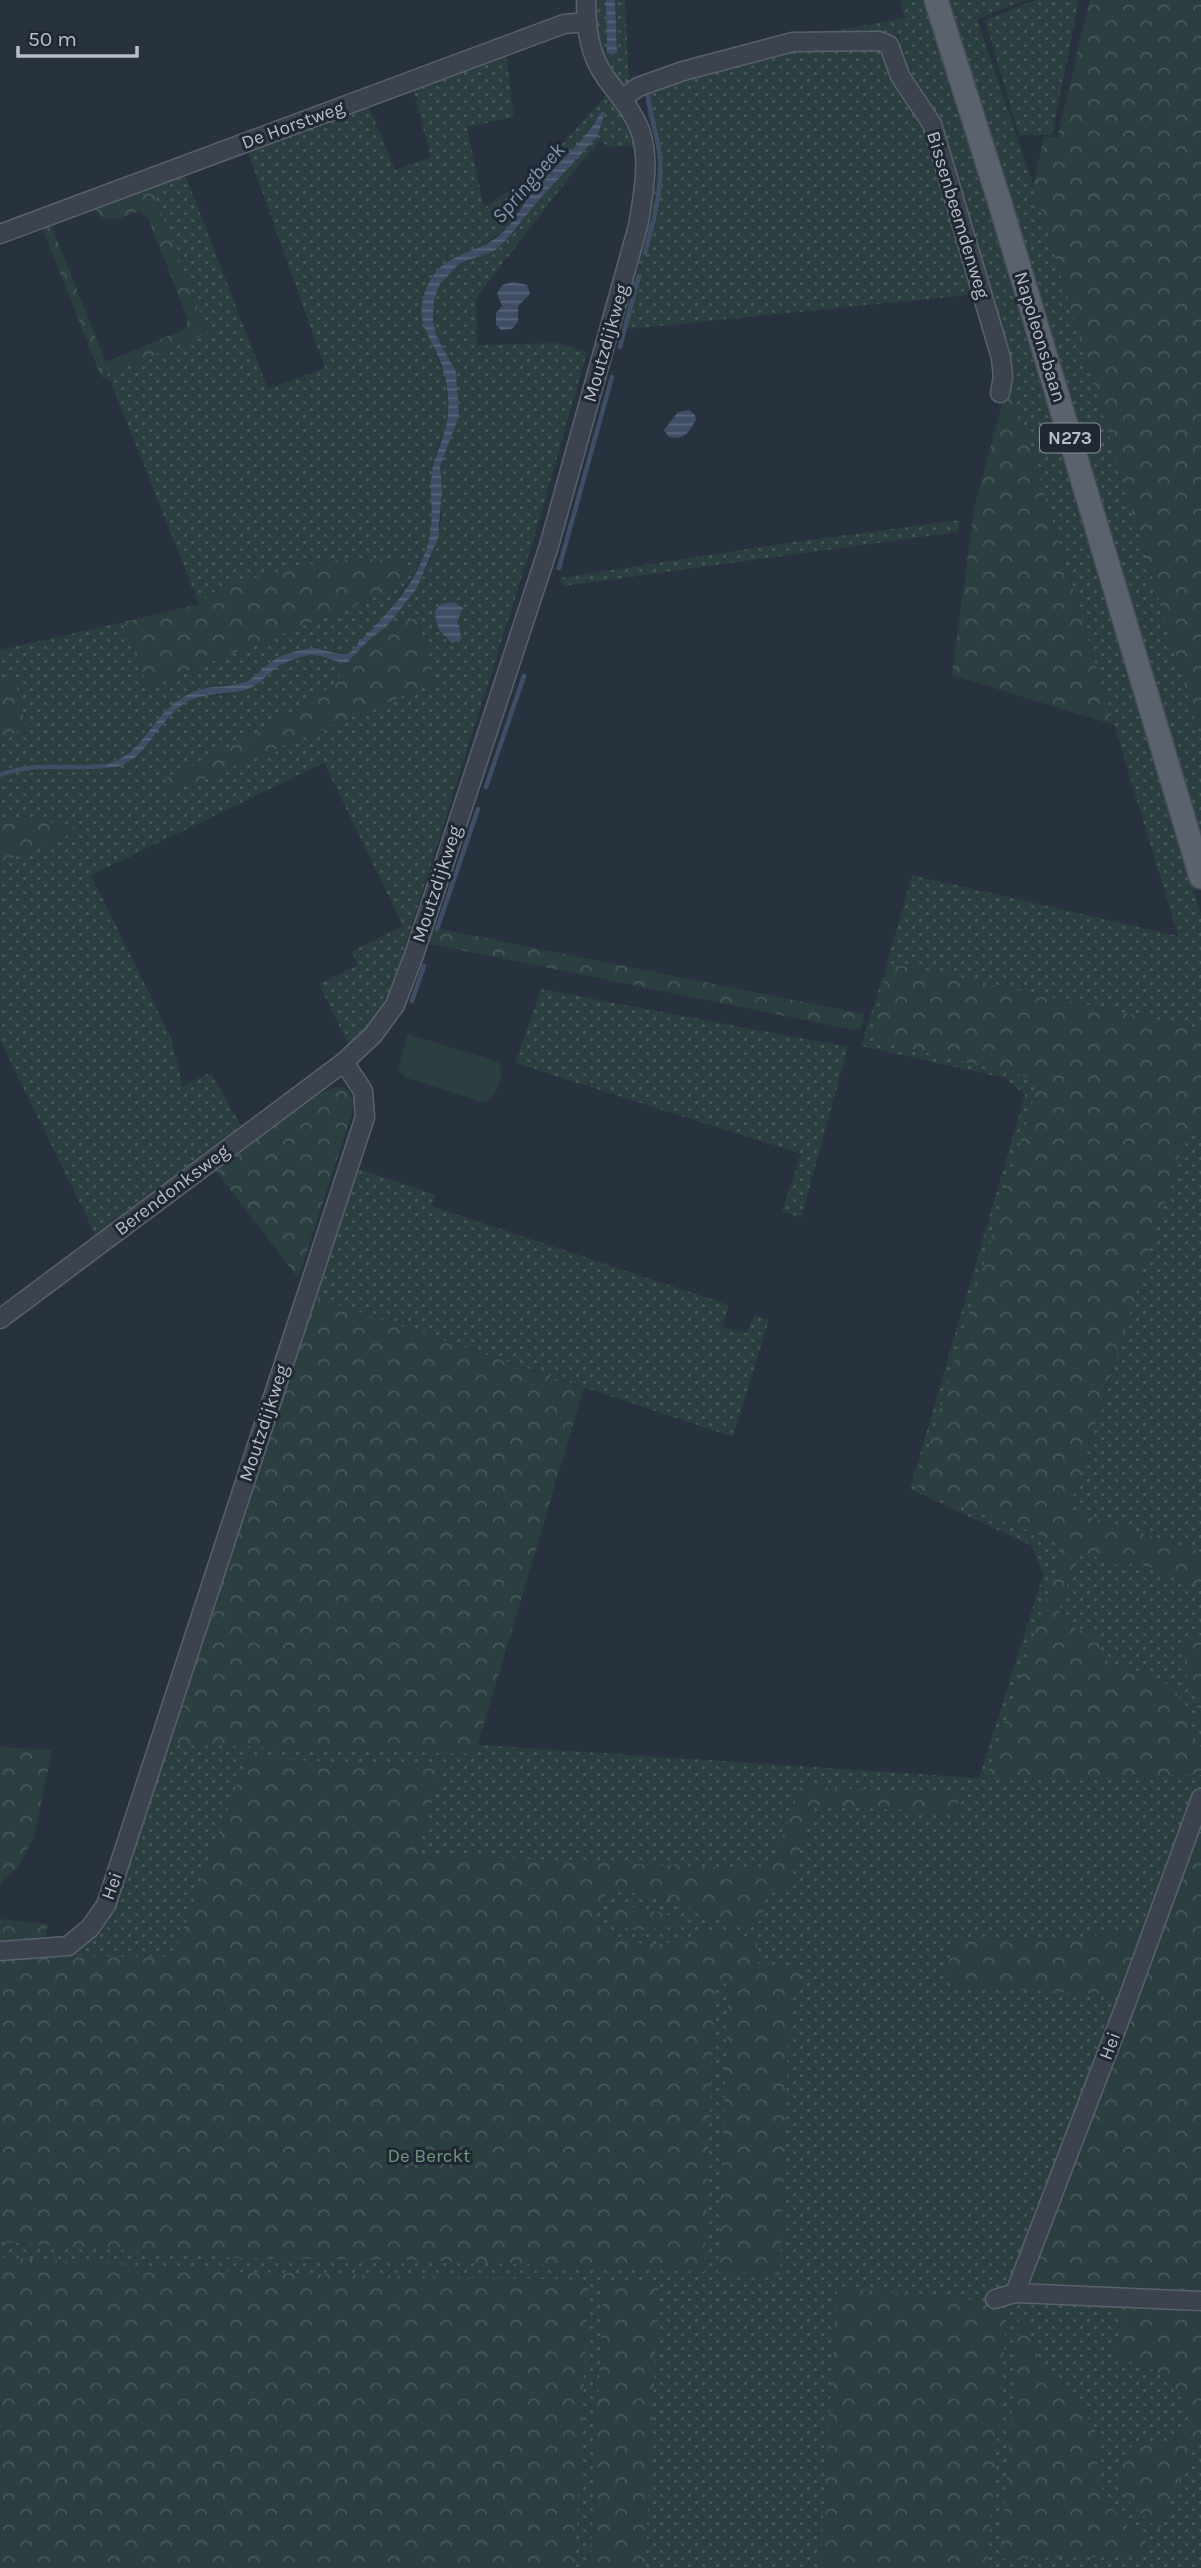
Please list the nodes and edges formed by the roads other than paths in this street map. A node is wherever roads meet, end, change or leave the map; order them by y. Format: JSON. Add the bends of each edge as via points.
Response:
{"nodes":[{"id":1,"x":586,"y":0,"type":"edge"},
{"id":2,"x":936,"y":0,"type":"edge"},
{"id":3,"x":586,"y":22,"type":"junction"},
{"id":4,"x":622,"y":99,"type":"junction"},
{"id":5,"x":0,"y":234,"type":"edge"},
{"id":6,"x":1000,"y":393,"type":"dead end"},
{"id":7,"x":1201,"y":877,"type":"edge"},
{"id":8,"x":344,"y":1062,"type":"junction"},
{"id":9,"x":0,"y":1319,"type":"edge"},
{"id":10,"x":159,"y":1749,"type":"joint"},
{"id":11,"x":1201,"y":1798,"type":"edge"},
{"id":12,"x":0,"y":1951,"type":"edge"},
{"id":13,"x":1015,"y":2293,"type":"junction"},
{"id":14,"x":995,"y":2299,"type":"dead end"},
{"id":15,"x":1201,"y":2301,"type":"edge"}],
"edges":[{"from":1,"to":3,"type":"street","name":"Moutzdijkweg"},
{"from":2,"to":7,"type":"main road","name":"Napoleonsbaan","number":"N273"},
{"from":3,"to":4,"type":"street","name":"Moutzdijkweg","via":[[597,63]]},
{"from":3,"to":5,"type":"street","name":"De Horstweg","via":[[564,24]]},
{"from":4,"to":6,"type":"street","name":"Bissenbeemdenweg","via":[[638,87],[683,71],[793,42],[879,41],[889,45],[900,76],[932,124],[1001,358]]},
{"from":4,"to":8,"type":"street","name":"Moutzdijkweg","via":[[641,134],[645,159],[638,226],[553,532],[395,1005],[373,1035]]},
{"from":8,"to":9,"type":"street","name":"Berendonksweg"},
{"from":8,"to":10,"type":"street","name":"Moutzdijkweg","via":[[363,1091],[365,1117]]},
{"from":10,"to":12,"type":"street","name":"Hei","via":[[106,1905],[90,1928],[68,1946]]},
{"from":11,"to":13,"type":"street","name":"Hei"},
{"from":13,"to":14,"type":"street"},
{"from":13,"to":15,"type":"street"}]}
